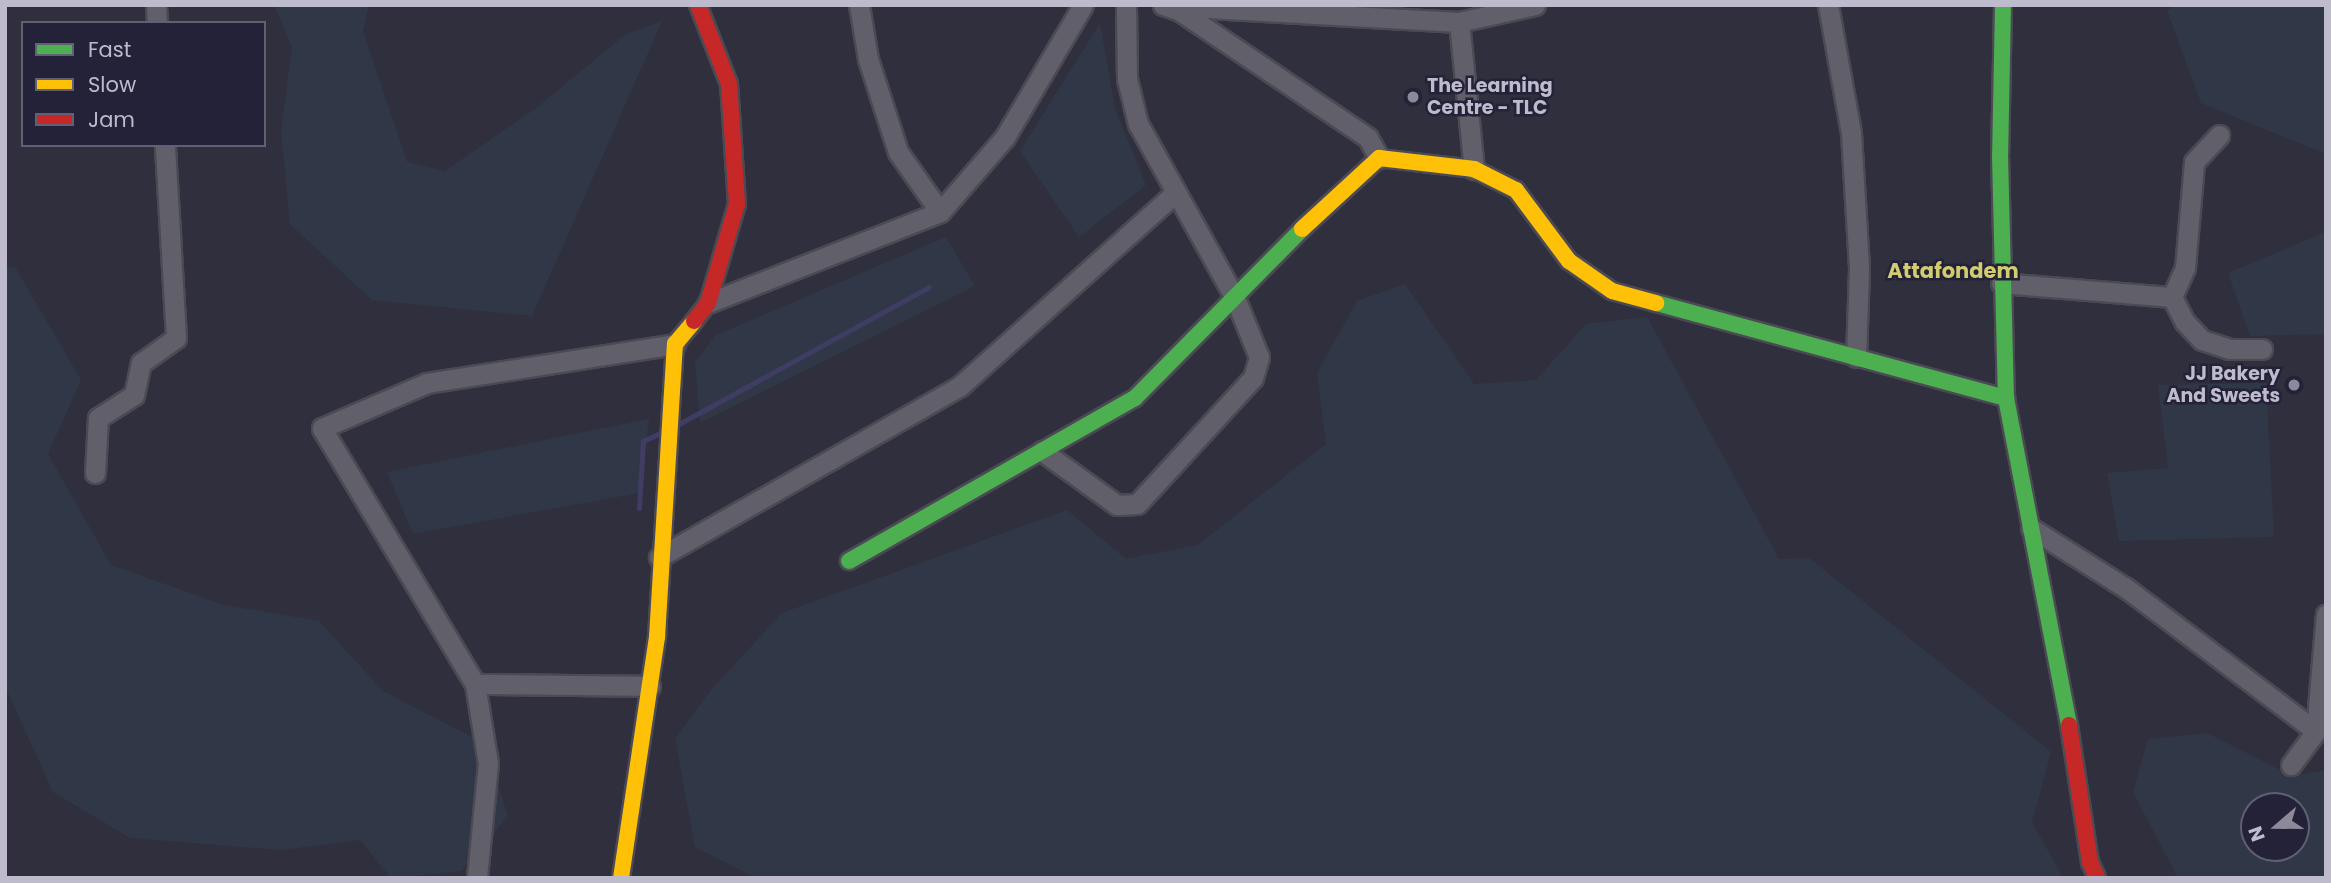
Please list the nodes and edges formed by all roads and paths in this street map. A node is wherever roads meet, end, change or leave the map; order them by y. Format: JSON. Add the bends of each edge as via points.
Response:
{"nodes":[{"id":1,"x":698,"y":5,"type":"edge"},
{"id":2,"x":859,"y":5,"type":"edge"},
{"id":3,"x":1083,"y":5,"type":"edge"},
{"id":4,"x":1126,"y":5,"type":"edge"},
{"id":5,"x":1535,"y":5,"type":"edge"},
{"id":6,"x":1828,"y":5,"type":"edge"},
{"id":7,"x":2003,"y":5,"type":"edge"},
{"id":8,"x":1171,"y":8,"type":"edge"},
{"id":9,"x":1459,"y":22,"type":"junction"},
{"id":10,"x":2219,"y":135,"type":"dead end"},
{"id":11,"x":165,"y":147,"type":"edge"},
{"id":12,"x":1379,"y":159,"type":"junction"},
{"id":13,"x":1474,"y":169,"type":"junction"},
{"id":14,"x":1176,"y":192,"type":"junction"},
{"id":15,"x":940,"y":212,"type":"junction"},
{"id":16,"x":2001,"y":283,"type":"junction"},
{"id":17,"x":2172,"y":297,"type":"junction"},
{"id":18,"x":1235,"y":298,"type":"junction"},
{"id":19,"x":708,"y":303,"type":"junction"},
{"id":20,"x":675,"y":344,"type":"junction"},
{"id":21,"x":2262,"y":349,"type":"dead end"},
{"id":22,"x":1856,"y":357,"type":"junction"},
{"id":23,"x":2006,"y":398,"type":"junction"},
{"id":24,"x":1042,"y":451,"type":"junction"},
{"id":25,"x":94,"y":473,"type":"dead end"},
{"id":26,"x":2031,"y":528,"type":"junction"},
{"id":27,"x":659,"y":556,"type":"junction"},
{"id":28,"x":849,"y":561,"type":"dead end"},
{"id":29,"x":2326,"y":614,"type":"edge"},
{"id":30,"x":475,"y":684,"type":"junction"},
{"id":31,"x":650,"y":686,"type":"junction"},
{"id":32,"x":2316,"y":731,"type":"junction"},
{"id":33,"x":2291,"y":765,"type":"dead end"},
{"id":34,"x":477,"y":878,"type":"edge"},
{"id":35,"x":621,"y":878,"type":"edge"},
{"id":36,"x":2097,"y":878,"type":"edge"}],
"edges":[{"from":1,"to":19,"type":"street","via":[[729,84],[737,204]]},
{"from":2,"to":15,"type":"street","via":[[868,59],[898,152]]},
{"from":3,"to":15,"type":"street","via":[[1005,137]]},
{"from":4,"to":14,"type":"street","via":[[1127,79],[1138,124]]},
{"from":5,"to":9,"type":"street"},
{"from":6,"to":22,"type":"street","via":[[1851,133],[1859,268]]},
{"from":7,"to":16,"type":"street"},
{"from":8,"to":9,"type":"street"},
{"from":8,"to":12,"type":"street","via":[[1368,138]]},
{"from":9,"to":13,"type":"street"},
{"from":10,"to":17,"type":"street","via":[[2194,162],[2185,268]]},
{"from":11,"to":25,"type":"street","via":[[176,338],[141,363],[134,395],[99,418]]},
{"from":12,"to":13,"type":"street"},
{"from":12,"to":18,"type":"street"},
{"from":13,"to":22,"type":"street","via":[[1516,190],[1569,261],[1612,291]]},
{"from":14,"to":18,"type":"street"},
{"from":14,"to":27,"type":"street","via":[[960,386]]},
{"from":15,"to":19,"type":"street"},
{"from":16,"to":17,"type":"street"},
{"from":16,"to":23,"type":"street"},
{"from":17,"to":21,"type":"street","via":[[2185,322],[2202,340],[2230,349]]},
{"from":18,"to":24,"type":"street","via":[[1135,398]]},
{"from":18,"to":24,"type":"street","via":[[1259,357],[1253,378],[1136,504],[1116,505]]},
{"from":19,"to":20,"type":"street"},
{"from":20,"to":27,"type":"street"},
{"from":20,"to":30,"type":"street","via":[[427,383],[322,428]]},
{"from":22,"to":23,"type":"street"},
{"from":23,"to":26,"type":"street"},
{"from":24,"to":28,"type":"street"},
{"from":26,"to":32,"type":"street","via":[[2126,588]]},
{"from":26,"to":36,"type":"street","via":[[2090,862]]},
{"from":27,"to":31,"type":"street"},
{"from":29,"to":32,"type":"street"},
{"from":30,"to":31,"type":"street"},
{"from":30,"to":34,"type":"street","via":[[488,763]]},
{"from":31,"to":35,"type":"street"},
{"from":32,"to":33,"type":"street"}]}
